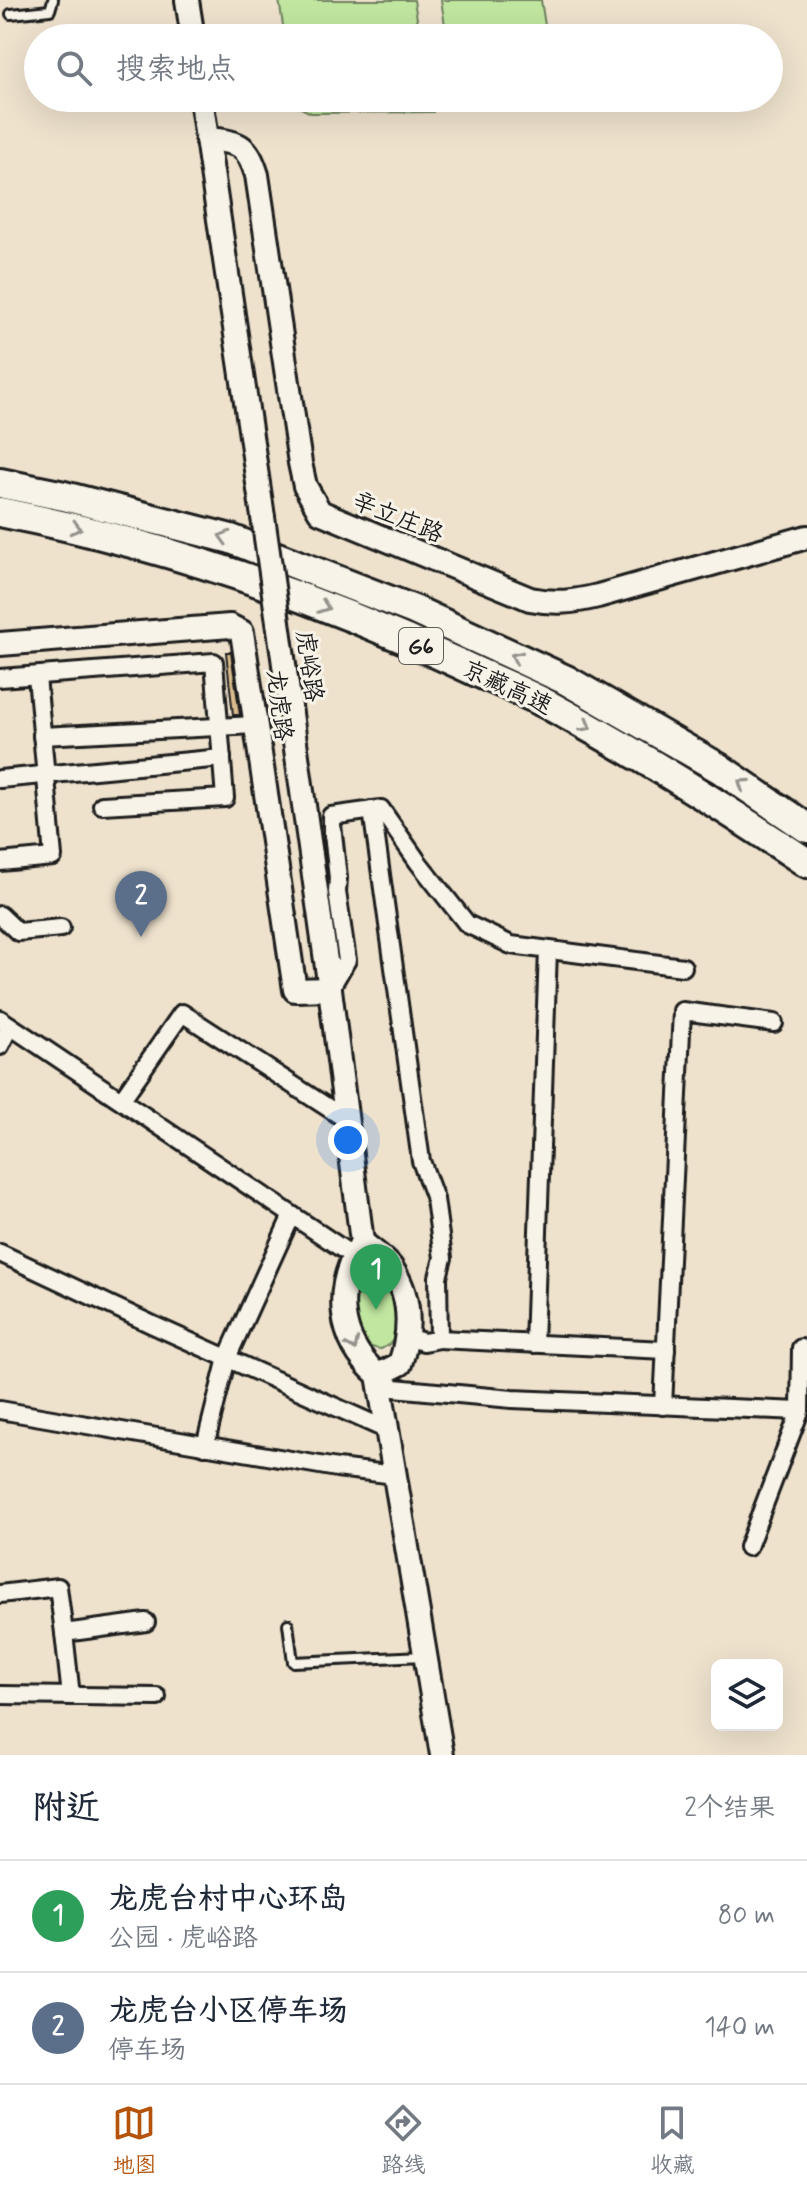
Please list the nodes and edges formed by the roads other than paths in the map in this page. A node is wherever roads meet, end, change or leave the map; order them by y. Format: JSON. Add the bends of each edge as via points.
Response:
{"nodes":[{"id":1,"x":53,"y":0,"type":"edge"},
{"id":2,"x":187,"y":0,"type":"edge"},
{"id":3,"x":11,"y":14,"type":"dead end"},
{"id":4,"x":191,"y":24,"type":"edge"},
{"id":5,"x":203,"y":112,"type":"edge"},
{"id":6,"x":207,"y":139,"type":"junction"},
{"id":7,"x":0,"y":483,"type":"edge"},
{"id":8,"x":0,"y":512,"type":"edge"},
{"id":9,"x":807,"y":537,"type":"edge"},
{"id":10,"x":0,"y":644,"type":"edge"},
{"id":11,"x":37,"y":676,"type":"junction"},
{"id":12,"x":0,"y":678,"type":"edge"},
{"id":13,"x":255,"y":725,"type":"junction"},
{"id":14,"x":219,"y":727,"type":"junction"},
{"id":15,"x":42,"y":736,"type":"junction"},
{"id":16,"x":222,"y":758,"type":"junction"},
{"id":17,"x":46,"y":775,"type":"junction"},
{"id":18,"x":0,"y":779,"type":"edge"},
{"id":19,"x":102,"y":805,"type":"dead end"},
{"id":20,"x":372,"y":810,"type":"junction"},
{"id":21,"x":807,"y":828,"type":"edge"},
{"id":22,"x":0,"y":862,"type":"edge"},
{"id":23,"x":807,"y":863,"type":"edge"},
{"id":24,"x":0,"y":915,"type":"edge"},
{"id":25,"x":61,"y":928,"type":"dead end"},
{"id":26,"x":548,"y":950,"type":"junction"},
{"id":27,"x":683,"y":967,"type":"dead end"},
{"id":28,"x":330,"y":989,"type":"junction"},
{"id":29,"x":5,"y":1023,"type":"edge"},
{"id":30,"x":774,"y":1023,"type":"dead end"},
{"id":31,"x":0,"y":1046,"type":"edge"},
{"id":32,"x":122,"y":1099,"type":"junction"},
{"id":33,"x":347,"y":1120,"type":"junction"},
{"id":34,"x":292,"y":1215,"type":"junction"},
{"id":35,"x":358,"y":1249,"type":"junction"},
{"id":36,"x":0,"y":1253,"type":"edge"},
{"id":37,"x":409,"y":1338,"type":"junction"},
{"id":38,"x":439,"y":1339,"type":"junction"},
{"id":39,"x":534,"y":1344,"type":"junction"},
{"id":40,"x":801,"y":1348,"type":"dead end"},
{"id":41,"x":666,"y":1350,"type":"junction"},
{"id":42,"x":227,"y":1358,"type":"junction"},
{"id":43,"x":378,"y":1375,"type":"junction"},
{"id":44,"x":663,"y":1406,"type":"junction"},
{"id":45,"x":0,"y":1410,"type":"edge"},
{"id":46,"x":800,"y":1411,"type":"junction"},
{"id":47,"x":387,"y":1430,"type":"junction"},
{"id":48,"x":205,"y":1446,"type":"junction"},
{"id":49,"x":395,"y":1475,"type":"junction"},
{"id":50,"x":748,"y":1547,"type":"dead end"},
{"id":51,"x":0,"y":1594,"type":"edge"},
{"id":52,"x":146,"y":1622,"type":"dead end"},
{"id":53,"x":288,"y":1624,"type":"dead end"},
{"id":54,"x":64,"y":1633,"type":"junction"},
{"id":55,"x":425,"y":1656,"type":"junction"},
{"id":56,"x":0,"y":1695,"type":"edge"},
{"id":57,"x":71,"y":1696,"type":"junction"},
{"id":58,"x":157,"y":1697,"type":"dead end"},
{"id":59,"x":442,"y":1755,"type":"edge"}],
"edges":[{"from":1,"to":3,"type":"lane","via":[[50,10]]},
{"from":2,"to":4,"type":"street"},
{"from":5,"to":6,"type":"street","name":"虎峪路"},
{"from":6,"to":9,"type":"street","name":"辛立庄路","via":[[243,147],[257,175],[300,463],[305,486],[320,512],[550,604],[598,596]]},
{"from":6,"to":28,"type":"street","name":"虎峪路","bridge":true},
{"from":21,"to":7,"type":"highway","name":"京藏高速","number":"G6","one_way":true,"via":[[719,768],[566,680],[414,610],[231,539]]},
{"from":8,"to":23,"type":"highway","name":"京藏高速","number":"G6","one_way":true,"via":[[59,523],[229,572],[403,637],[551,706],[705,794]]},
{"from":10,"to":13,"type":"street","name":"龙虎路","via":[[230,626],[242,632],[246,643]]},
{"from":11,"to":12,"type":"street"},
{"from":11,"to":14,"type":"street","via":[[214,662]]},
{"from":11,"to":15,"type":"street"},
{"from":13,"to":14,"type":"street"},
{"from":13,"to":28,"type":"street","name":"龙虎路","via":[[295,990]]},
{"from":14,"to":15,"type":"street"},
{"from":14,"to":16,"type":"street"},
{"from":15,"to":17,"type":"street"},
{"from":16,"to":17,"type":"street"},
{"from":16,"to":19,"type":"street","via":[[225,798]]},
{"from":17,"to":18,"type":"street"},
{"from":17,"to":22,"type":"street","via":[[53,857]]},
{"from":20,"to":26,"type":"street","via":[[381,809],[467,924],[511,945]]},
{"from":20,"to":28,"type":"street","via":[[331,816],[347,960]]},
{"from":20,"to":38,"type":"street","via":[[421,1161],[435,1199],[443,1258],[438,1277]]},
{"from":24,"to":25,"type":"street","via":[[18,932]]},
{"from":26,"to":27,"type":"street"},
{"from":26,"to":39,"type":"street"},
{"from":28,"to":33,"type":"street","name":"虎峪路"},
{"from":29,"to":31,"type":"street"},
{"from":29,"to":32,"type":"street"},
{"from":30,"to":41,"type":"street","via":[[682,1011]]},
{"from":32,"to":33,"type":"street","via":[[182,1013]]},
{"from":32,"to":34,"type":"street"},
{"from":33,"to":35,"type":"street","name":"虎峪路"},
{"from":34,"to":35,"type":"street"},
{"from":34,"to":42,"type":"street"},
{"from":35,"to":37,"type":"street","via":[[390,1266],[409,1315]]},
{"from":35,"to":43,"type":"street","one_way":true,"via":[[343,1317],[360,1360]]},
{"from":36,"to":42,"type":"street"},
{"from":37,"to":38,"type":"street"},
{"from":37,"to":43,"type":"street","via":[[400,1364]]},
{"from":38,"to":39,"type":"street"},
{"from":39,"to":41,"type":"street"},
{"from":40,"to":46,"type":"street"},
{"from":41,"to":44,"type":"street"},
{"from":42,"to":47,"type":"street"},
{"from":42,"to":48,"type":"street"},
{"from":43,"to":44,"type":"street","via":[[394,1388]]},
{"from":43,"to":47,"type":"street"},
{"from":44,"to":46,"type":"street"},
{"from":45,"to":48,"type":"street"},
{"from":46,"to":50,"type":"street"},
{"from":47,"to":49,"type":"street"},
{"from":48,"to":49,"type":"street"},
{"from":49,"to":55,"type":"street"},
{"from":51,"to":54,"type":"street","via":[[58,1587]]},
{"from":52,"to":54,"type":"street"},
{"from":53,"to":55,"type":"lane","via":[[293,1662]]},
{"from":54,"to":57,"type":"street"},
{"from":55,"to":59,"type":"street"},
{"from":56,"to":57,"type":"street"},
{"from":57,"to":58,"type":"street"}]}
